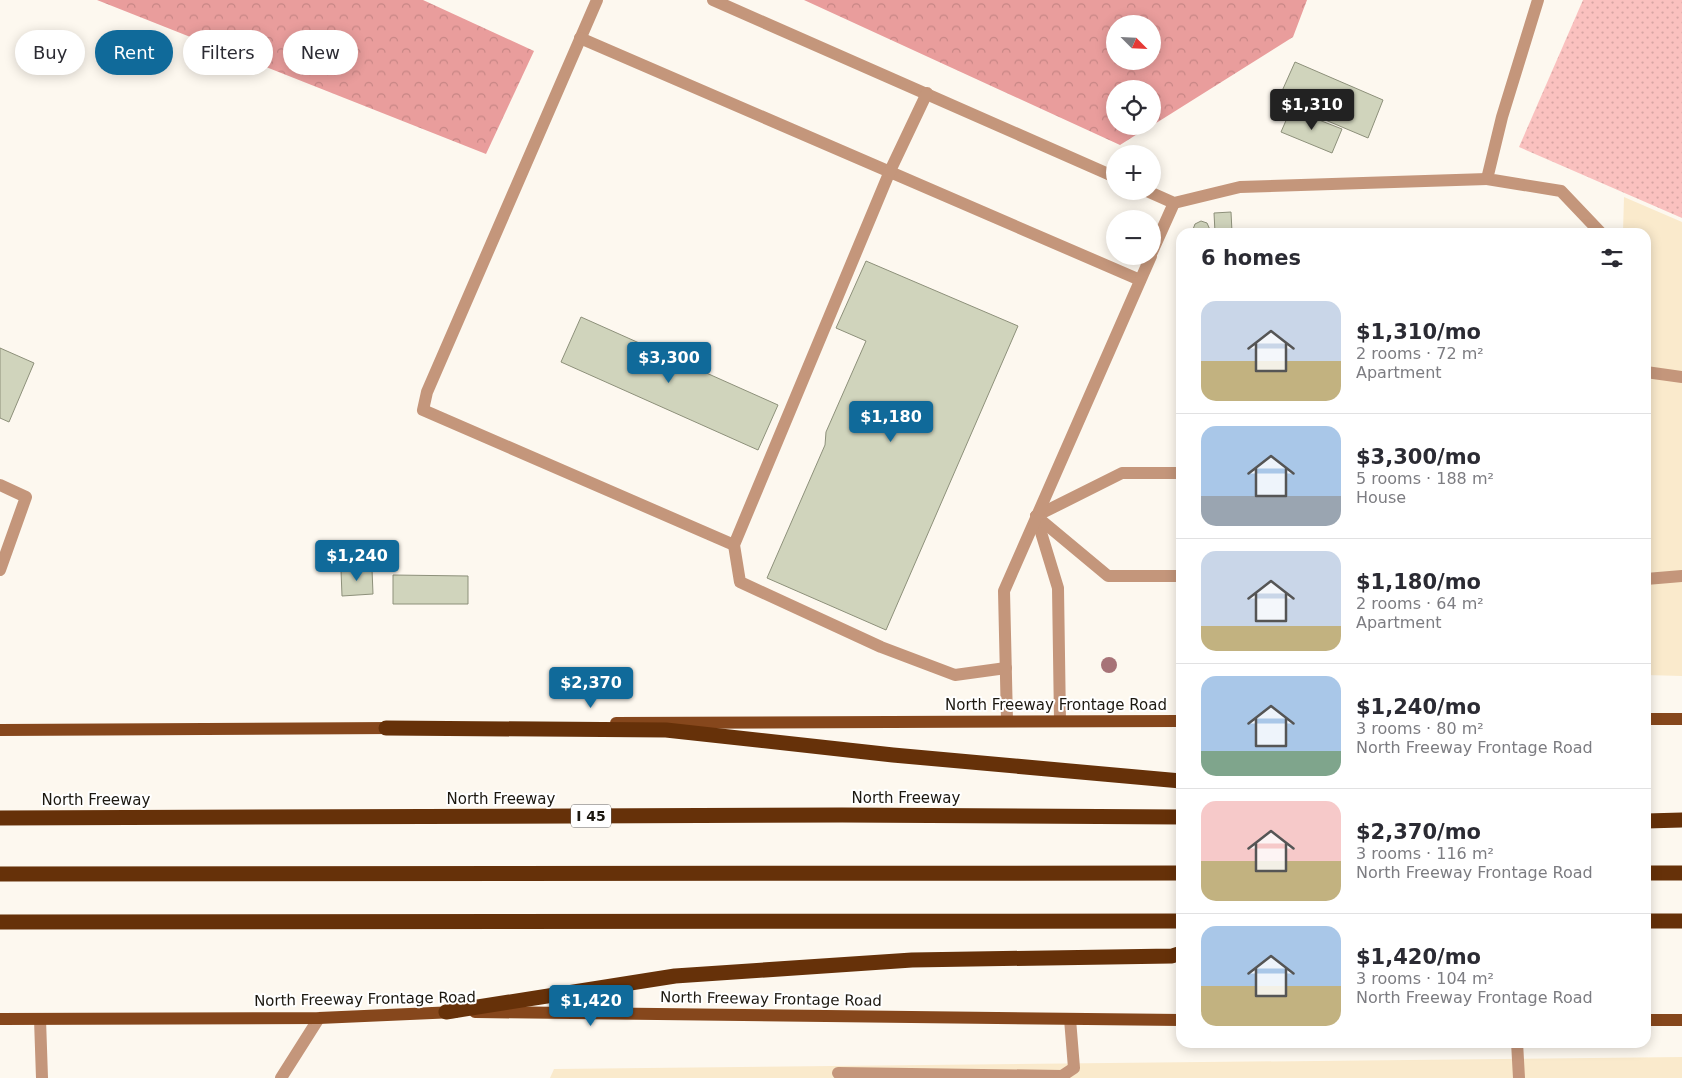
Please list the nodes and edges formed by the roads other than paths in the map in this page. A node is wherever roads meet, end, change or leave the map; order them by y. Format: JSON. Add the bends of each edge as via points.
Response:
{"nodes":[{"id":1,"x":596,"y":0,"type":"edge"},
{"id":2,"x":712,"y":0,"type":"edge"},
{"id":3,"x":1538,"y":0,"type":"edge"},
{"id":4,"x":580,"y":38,"type":"junction"},
{"id":5,"x":927,"y":93,"type":"junction"},
{"id":6,"x":890,"y":171,"type":"junction"},
{"id":7,"x":1106,"y":173,"type":"edge"},
{"id":8,"x":1488,"y":179,"type":"junction"},
{"id":9,"x":1161,"y":197,"type":"edge"},
{"id":10,"x":1174,"y":203,"type":"junction"},
{"id":11,"x":1596,"y":228,"type":"edge"},
{"id":12,"x":1161,"y":232,"type":"edge"},
{"id":13,"x":1147,"y":265,"type":"edge"},
{"id":14,"x":1140,"y":280,"type":"junction"},
{"id":15,"x":1651,"y":373,"type":"edge"},
{"id":16,"x":1682,"y":377,"type":"edge"},
{"id":17,"x":1176,"y":474,"type":"edge"},
{"id":18,"x":0,"y":485,"type":"edge"},
{"id":19,"x":1036,"y":516,"type":"junction"},
{"id":20,"x":734,"y":545,"type":"junction"},
{"id":21,"x":0,"y":570,"type":"edge"},
{"id":22,"x":1176,"y":576,"type":"edge"},
{"id":23,"x":1682,"y":576,"type":"edge"},
{"id":24,"x":1651,"y":579,"type":"edge"},
{"id":25,"x":1006,"y":668,"type":"junction"},
{"id":26,"x":1651,"y":719,"type":"edge"},
{"id":27,"x":1682,"y":719,"type":"edge"},
{"id":28,"x":1007,"y":721,"type":"junction"},
{"id":29,"x":1060,"y":721,"type":"junction"},
{"id":30,"x":1176,"y":721,"type":"edge"},
{"id":31,"x":386,"y":728,"type":"junction"},
{"id":32,"x":0,"y":730,"type":"edge"},
{"id":33,"x":1176,"y":781,"type":"edge"},
{"id":34,"x":1176,"y":817,"type":"edge"},
{"id":35,"x":0,"y":818,"type":"edge"},
{"id":36,"x":1651,"y":820,"type":"edge"},
{"id":37,"x":1682,"y":820,"type":"edge"},
{"id":38,"x":1176,"y":873,"type":"edge"},
{"id":39,"x":1651,"y":873,"type":"edge"},
{"id":40,"x":1682,"y":873,"type":"edge"},
{"id":41,"x":0,"y":874,"type":"edge"},
{"id":42,"x":1682,"y":920,"type":"edge"},
{"id":43,"x":1176,"y":921,"type":"edge"},
{"id":44,"x":1651,"y":921,"type":"edge"},
{"id":45,"x":0,"y":922,"type":"edge"},
{"id":46,"x":1176,"y":955,"type":"edge"},
{"id":47,"x":446,"y":1012,"type":"junction"},
{"id":48,"x":319,"y":1018,"type":"junction"},
{"id":49,"x":0,"y":1019,"type":"edge"},
{"id":50,"x":40,"y":1019,"type":"junction"},
{"id":51,"x":1070,"y":1019,"type":"junction"},
{"id":52,"x":1176,"y":1020,"type":"edge"},
{"id":53,"x":1651,"y":1020,"type":"edge"},
{"id":54,"x":1682,"y":1020,"type":"edge"},
{"id":55,"x":1516,"y":1048,"type":"edge"},
{"id":56,"x":838,"y":1073,"type":"dead end"},
{"id":57,"x":1061,"y":1077,"type":"edge"},
{"id":58,"x":42,"y":1078,"type":"edge"},
{"id":59,"x":281,"y":1078,"type":"edge"},
{"id":60,"x":1519,"y":1078,"type":"edge"}],
"edges":[{"from":1,"to":4,"type":"lane"},
{"from":2,"to":5,"type":"lane"},
{"from":3,"to":8,"type":"lane","via":[[1502,117]]},
{"from":4,"to":6,"type":"lane"},
{"from":4,"to":20,"type":"lane","via":[[422,410]]},
{"from":5,"to":6,"type":"lane"},
{"from":5,"to":7,"type":"lane"},
{"from":6,"to":14,"type":"lane"},
{"from":6,"to":20,"type":"lane"},
{"from":8,"to":10,"type":"lane","via":[[1240,187]]},
{"from":8,"to":11,"type":"lane","via":[[1561,191]]},
{"from":9,"to":10,"type":"lane"},
{"from":10,"to":12,"type":"lane"},
{"from":13,"to":14,"type":"lane"},
{"from":14,"to":19,"type":"lane"},
{"from":15,"to":16,"type":"lane"},
{"from":17,"to":19,"type":"lane","via":[[1122,473]]},
{"from":18,"to":21,"type":"lane","via":[[26,497]]},
{"from":19,"to":22,"type":"lane","via":[[1108,576]]},
{"from":19,"to":25,"type":"lane","via":[[1004,591]]},
{"from":19,"to":29,"type":"lane","via":[[1058,588]]},
{"from":20,"to":25,"type":"lane","via":[[740,582],[881,647],[955,676]]},
{"from":23,"to":24,"type":"lane"},
{"from":25,"to":28,"type":"lane"},
{"from":26,"to":27,"type":"main road"},
{"from":28,"to":29,"type":"main road","name":"North Freeway Frontage Road"},
{"from":28,"to":31,"type":"main road","name":"North Freeway Frontage Road","via":[[650,722]]},
{"from":29,"to":30,"type":"main road","name":"North Freeway Frontage Road"},
{"from":31,"to":32,"type":"main road","name":"North Freeway Frontage Road"},
{"from":31,"to":33,"type":"highway","via":[[666,730]]},
{"from":34,"to":35,"type":"highway","name":"North Freeway","number":"I 45"},
{"from":36,"to":37,"type":"highway"},
{"from":38,"to":41,"type":"highway"},
{"from":39,"to":40,"type":"highway"},
{"from":42,"to":44,"type":"highway"},
{"from":43,"to":45,"type":"highway"},
{"from":46,"to":47,"type":"highway","via":[[912,960],[675,976]]},
{"from":47,"to":48,"type":"main road","name":"North Freeway Frontage Road"},
{"from":47,"to":51,"type":"main road","name":"North Freeway Frontage Road"},
{"from":48,"to":50,"type":"main road","name":"North Freeway Frontage Road"},
{"from":48,"to":59,"type":"lane"},
{"from":49,"to":50,"type":"main road","name":"North Freeway Frontage Road"},
{"from":50,"to":58,"type":"lane"},
{"from":51,"to":52,"type":"main road","name":"North Freeway Frontage Road"},
{"from":51,"to":57,"type":"lane","via":[[1074,1068]]},
{"from":53,"to":54,"type":"main road"},
{"from":55,"to":60,"type":"lane"},
{"from":56,"to":57,"type":"lane"}]}
